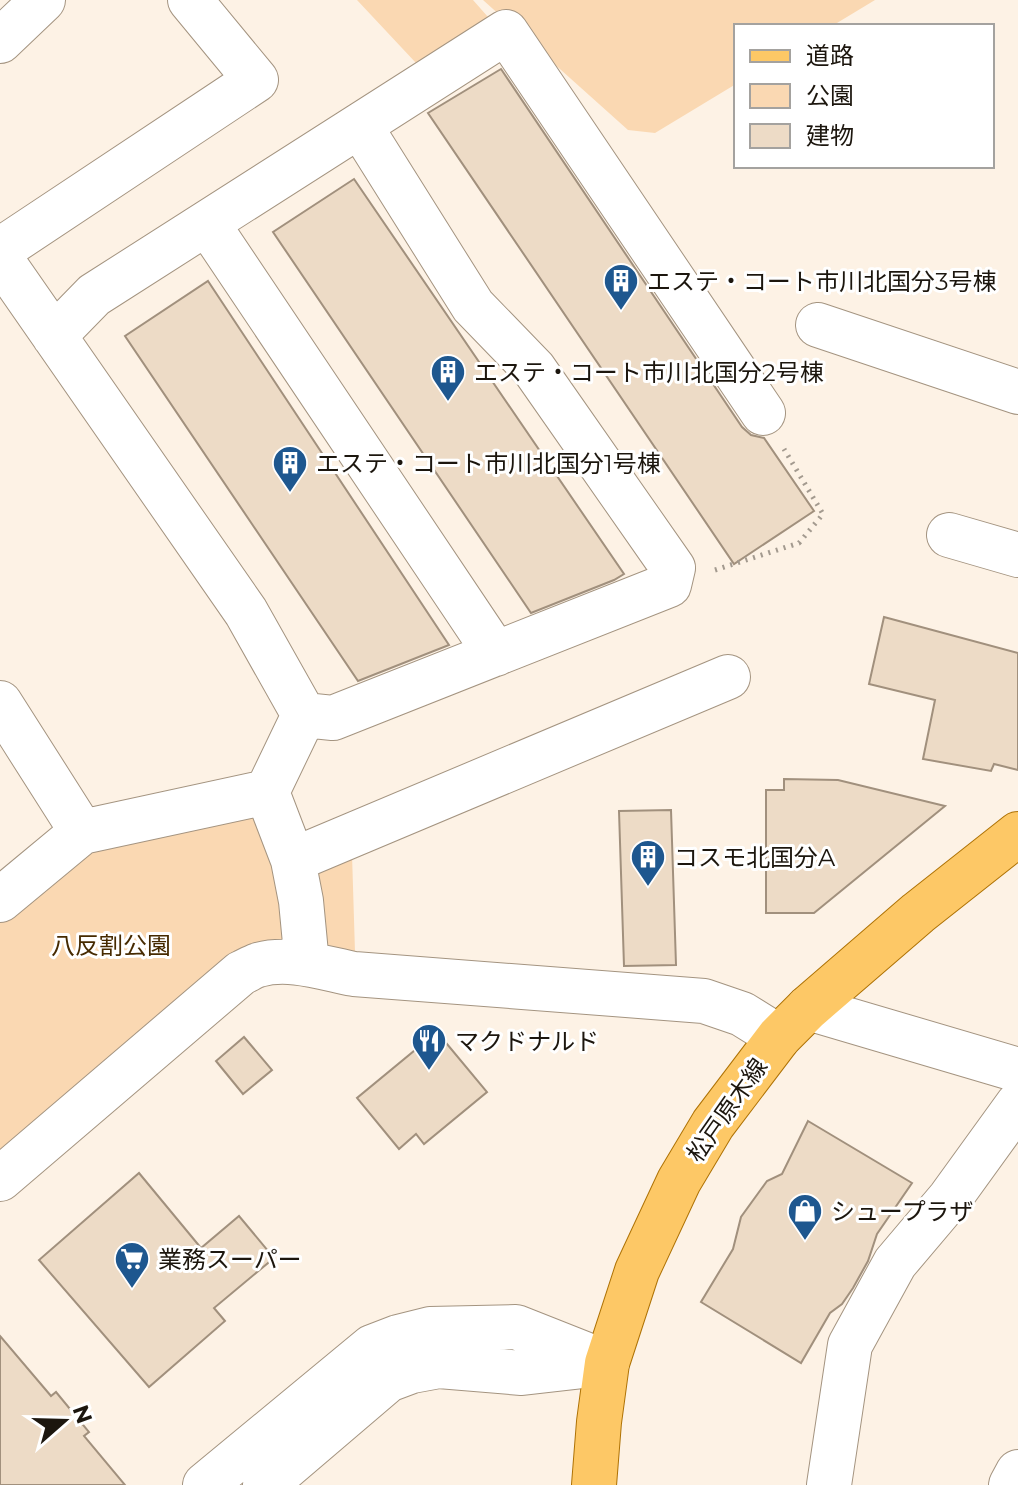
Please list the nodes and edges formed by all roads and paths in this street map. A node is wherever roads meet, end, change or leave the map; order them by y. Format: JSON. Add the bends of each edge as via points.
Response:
{"nodes":[{"id":1,"x":43,"y":0,"type":"edge"},
{"id":2,"x":190,"y":0,"type":"edge"},
{"id":3,"x":0,"y":41,"type":"edge"},
{"id":4,"x":360,"y":126,"type":"junction"},
{"id":5,"x":207,"y":223,"type":"junction"},
{"id":6,"x":0,"y":250,"type":"edge"},
{"id":7,"x":0,"y":258,"type":"edge"},
{"id":8,"x":818,"y":325,"type":"dead end"},
{"id":9,"x":54,"y":336,"type":"junction"},
{"id":10,"x":1018,"y":392,"type":"edge"},
{"id":11,"x":763,"y":413,"type":"joint"},
{"id":12,"x":949,"y":535,"type":"dead end"},
{"id":13,"x":1018,"y":555,"type":"edge"},
{"id":14,"x":669,"y":585,"type":"junction"},
{"id":15,"x":496,"y":654,"type":"junction"},
{"id":16,"x":728,"y":677,"type":"dead end"},
{"id":17,"x":0,"y":703,"type":"edge"},
{"id":18,"x":304,"y":715,"type":"junction"},
{"id":19,"x":267,"y":792,"type":"junction"},
{"id":20,"x":82,"y":832,"type":"junction"},
{"id":21,"x":1018,"y":834,"type":"edge"},
{"id":22,"x":293,"y":860,"type":"junction"},
{"id":23,"x":0,"y":900,"type":"edge"},
{"id":24,"x":307,"y":964,"type":"junction"},
{"id":25,"x":793,"y":1022,"type":"junction"},
{"id":26,"x":1018,"y":1070,"type":"edge"},
{"id":27,"x":1018,"y":1104,"type":"edge"},
{"id":28,"x":1,"y":1175,"type":"edge"},
{"id":29,"x":607,"y":1363,"type":"junction"},
{"id":30,"x":1018,"y":1472,"type":"edge"},
{"id":31,"x":205,"y":1485,"type":"edge"},
{"id":32,"x":265,"y":1485,"type":"edge"},
{"id":33,"x":594,"y":1485,"type":"edge"},
{"id":34,"x":829,"y":1485,"type":"edge"},
{"id":35,"x":1011,"y":1485,"type":"edge"}],
"edges":[{"from":1,"to":3,"type":"street"},
{"from":2,"to":6,"type":"street","via":[[256,80]]},
{"from":4,"to":5,"type":"street"},
{"from":4,"to":11,"type":"street","via":[[506,32]]},
{"from":4,"to":14,"type":"street","via":[[473,306],[534,369],[673,568]]},
{"from":5,"to":9,"type":"street","via":[[94,295]]},
{"from":5,"to":15,"type":"street"},
{"from":7,"to":9,"type":"street"},
{"from":8,"to":10,"type":"street"},
{"from":9,"to":18,"type":"street","via":[[246,612]]},
{"from":11,"to":14,"type":"path","via":[[823,514],[799,543]]},
{"from":12,"to":13,"type":"street"},
{"from":14,"to":15,"type":"street"},
{"from":15,"to":18,"type":"street","via":[[333,718]]},
{"from":16,"to":22,"type":"street"},
{"from":17,"to":20,"type":"street"},
{"from":18,"to":19,"type":"street"},
{"from":19,"to":20,"type":"street"},
{"from":19,"to":22,"type":"street"},
{"from":20,"to":23,"type":"street"},
{"from":21,"to":25,"type":"main road","name":"松戸原木線"},
{"from":22,"to":24,"type":"street"},
{"from":24,"to":25,"type":"street","via":[[354,974],[704,1001]]},
{"from":24,"to":28,"type":"street","via":[[259,965],[241,973]]},
{"from":25,"to":26,"type":"street"},
{"from":25,"to":29,"type":"main road","name":"松戸原木線","via":[[713,1124],[679,1181],[637,1271]]},
{"from":27,"to":34,"type":"street","via":[[895,1263],[850,1345]]},
{"from":29,"to":31,"type":"street","via":[[516,1327],[430,1329],[398,1337],[372,1347]]},
{"from":29,"to":32,"type":"street","via":[[522,1373],[439,1366],[412,1371],[388,1380]]},
{"from":29,"to":33,"type":"main road","name":"松戸原木線"},
{"from":30,"to":35,"type":"street"}]}
